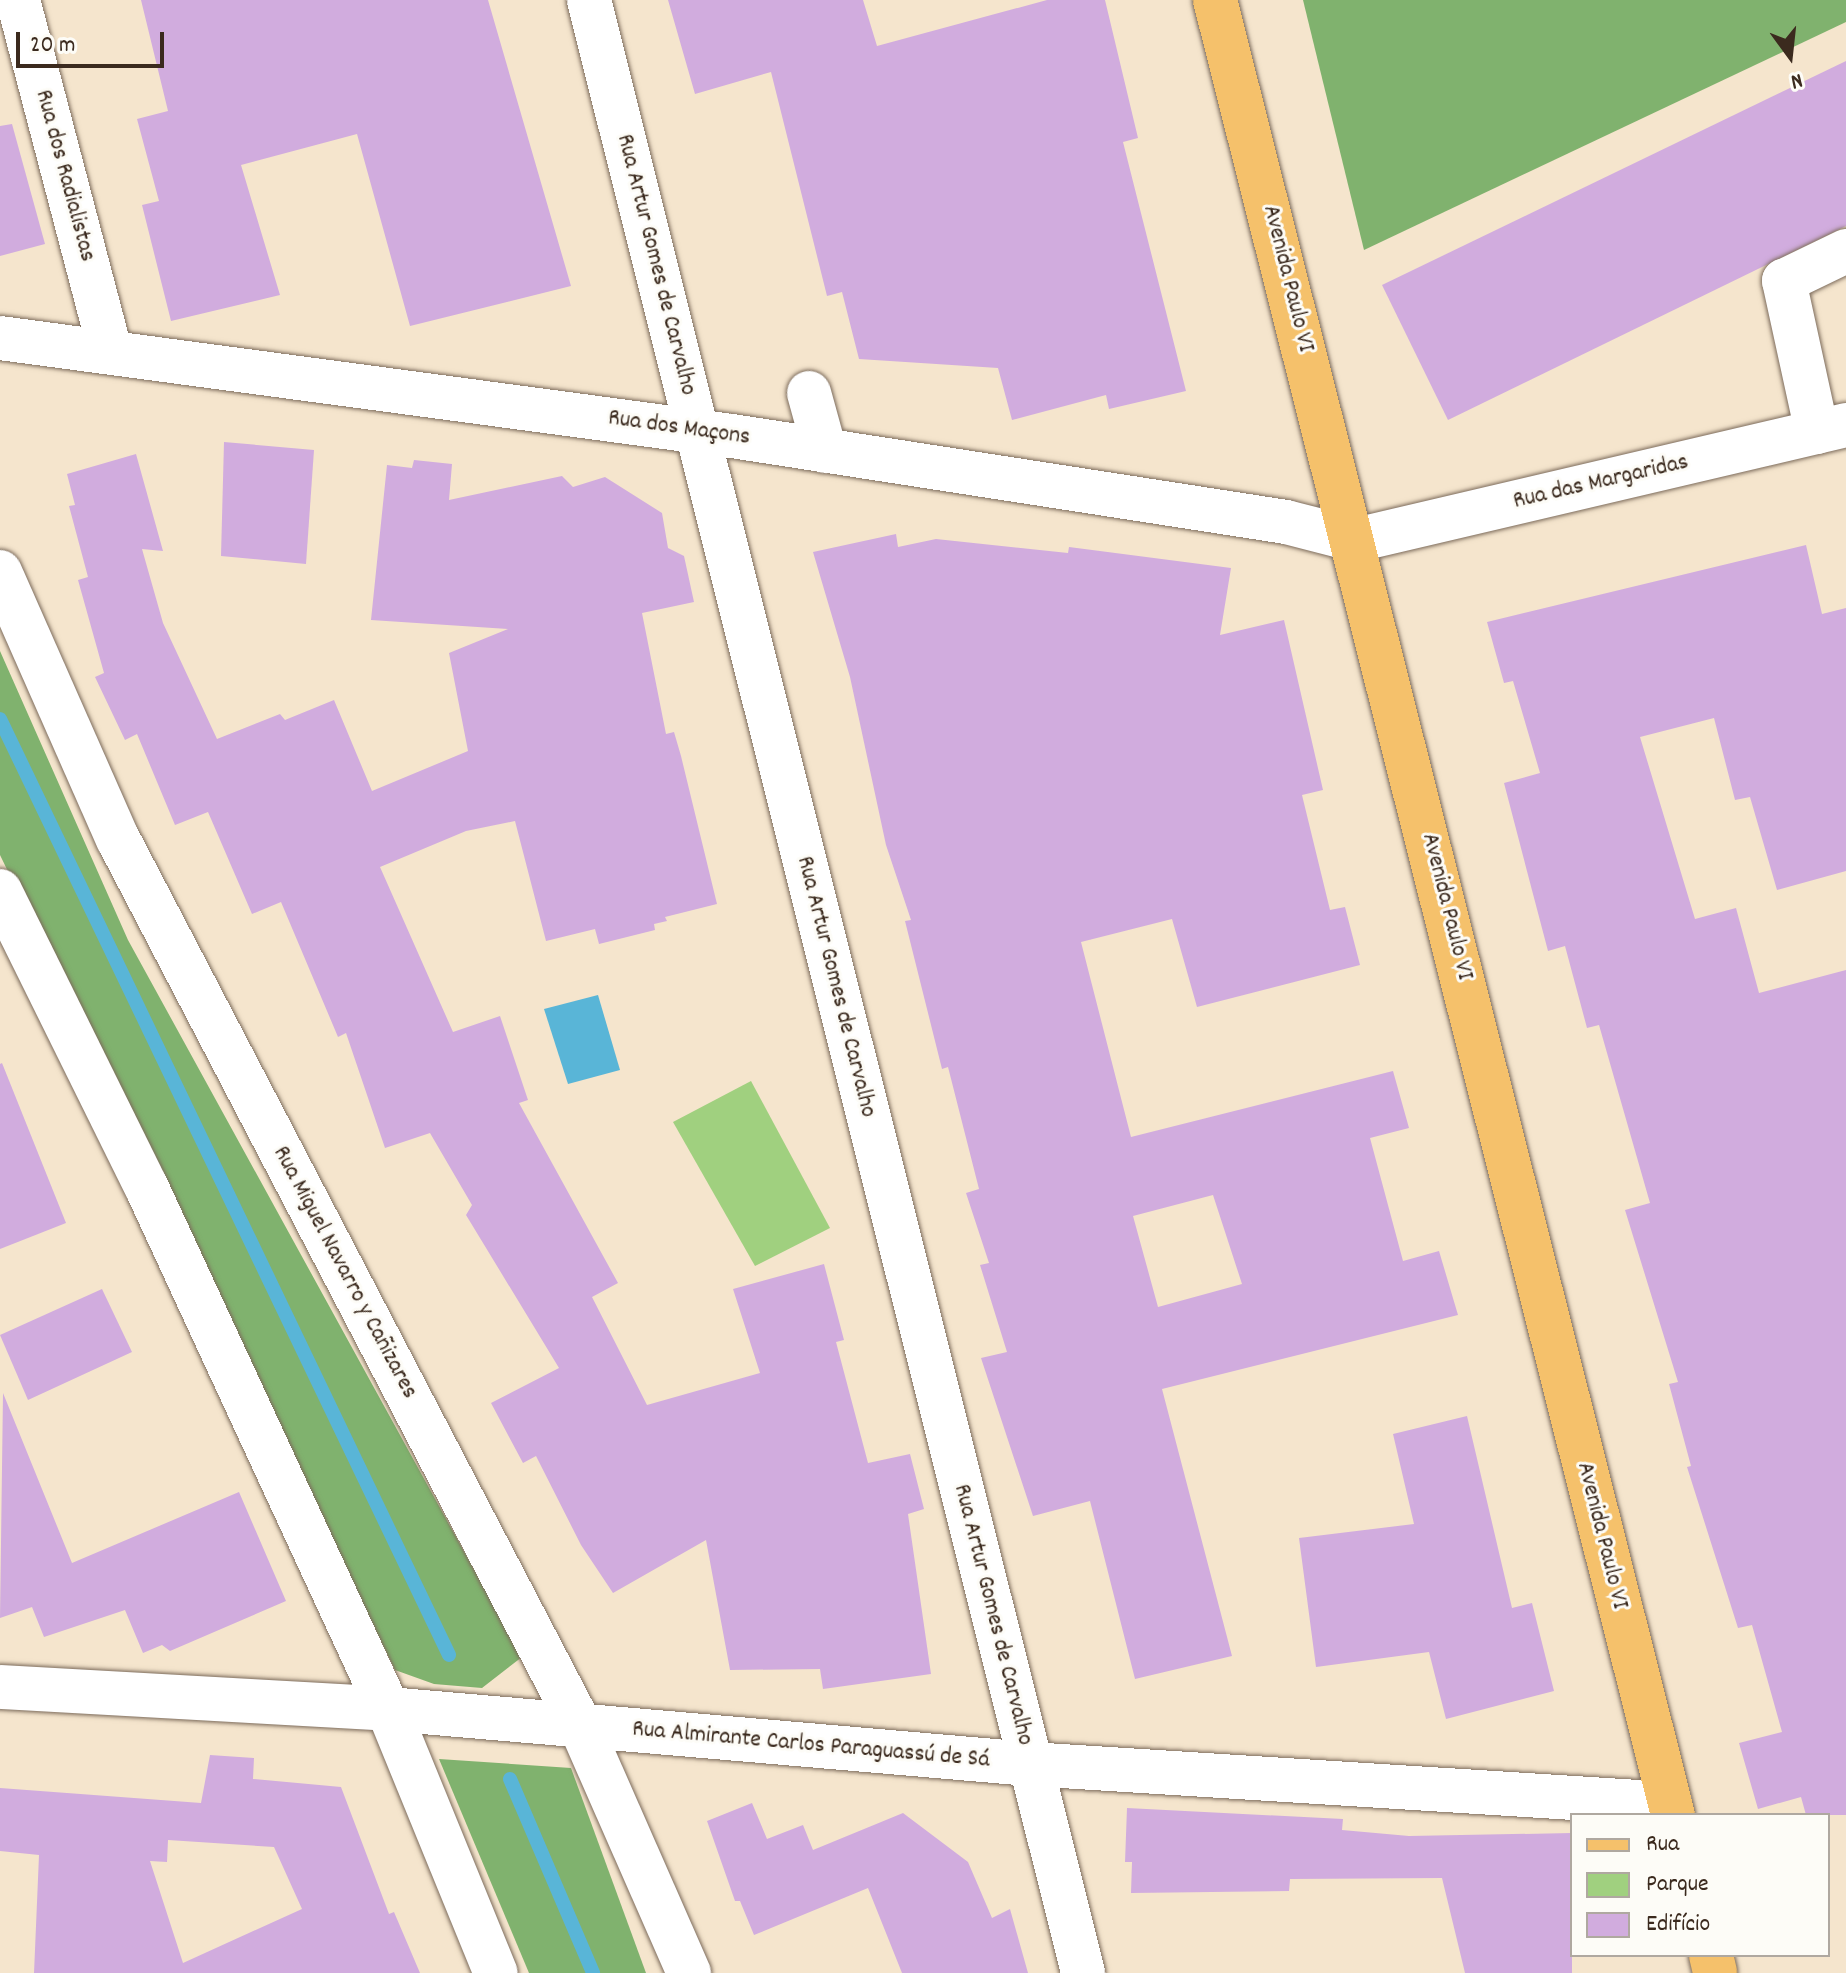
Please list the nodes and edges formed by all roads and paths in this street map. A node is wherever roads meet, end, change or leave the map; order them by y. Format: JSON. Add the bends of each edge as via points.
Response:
{"nodes":[{"id":1,"x":18,"y":0,"type":"edge"},
{"id":2,"x":589,"y":0,"type":"edge"},
{"id":3,"x":1215,"y":0,"type":"edge"},
{"id":4,"x":1846,"y":251,"type":"edge"},
{"id":5,"x":0,"y":338,"type":"edge"},
{"id":6,"x":110,"y":351,"type":"junction"},
{"id":7,"x":809,"y":393,"type":"dead end"},
{"id":8,"x":1831,"y":429,"type":"edge"},
{"id":9,"x":696,"y":432,"type":"junction"},
{"id":10,"x":825,"y":451,"type":"junction"},
{"id":11,"x":1356,"y":540,"type":"junction"},
{"id":12,"x":0,"y":572,"type":"edge"},
{"id":13,"x":0,"y":891,"type":"edge"},
{"id":14,"x":0,"y":1687,"type":"edge"},
{"id":15,"x":388,"y":1709,"type":"junction"},
{"id":16,"x":581,"y":1727,"type":"junction"},
{"id":17,"x":1029,"y":1764,"type":"junction"},
{"id":18,"x":1672,"y":1810,"type":"edge"},
{"id":19,"x":496,"y":1973,"type":"edge"},
{"id":20,"x":689,"y":1973,"type":"edge"},
{"id":21,"x":1083,"y":1973,"type":"edge"}],
"edges":[{"from":1,"to":6,"type":"street","name":"Rua dos Radialistas"},
{"from":2,"to":9,"type":"street","name":"Rua Artur Gomes de Carvalho","via":[[633,134]]},
{"from":3,"to":11,"type":"main road","name":"Avenida Paulo VI"},
{"from":4,"to":8,"type":"street","via":[[1784,281]]},
{"from":5,"to":6,"type":"street","name":"Rua dos Maçons"},
{"from":6,"to":9,"type":"street","name":"Rua dos Maçons"},
{"from":7,"to":10,"type":"street"},
{"from":8,"to":11,"type":"street","name":"Rua das Margaridas"},
{"from":9,"to":10,"type":"street","name":"Rua dos Maçons"},
{"from":9,"to":17,"type":"street","name":"Rua Artur Gomes de Carvalho"},
{"from":10,"to":11,"type":"street","name":"Rua dos Maçons","via":[[1286,522]]},
{"from":11,"to":18,"type":"main road","name":"Avenida Paulo VI"},
{"from":12,"to":16,"type":"street","name":"Rua Miguel Navarro y Cañizares","via":[[118,839]]},
{"from":13,"to":15,"type":"street","via":[[146,1186]]},
{"from":14,"to":15,"type":"street","name":"Rua Almirante Carlos Paraguassú de Sá"},
{"from":15,"to":16,"type":"street","name":"Rua Almirante Carlos Paraguassú de Sá"},
{"from":15,"to":19,"type":"street"},
{"from":16,"to":17,"type":"street","name":"Rua Almirante Carlos Paraguassú de Sá"},
{"from":16,"to":20,"type":"street","name":"Rua Miguel Navarro y Cañizares"},
{"from":17,"to":18,"type":"street","name":"Rua Almirante Carlos Paraguassú de Sá"},
{"from":17,"to":21,"type":"street","name":"Rua Artur Gomes de Carvalho"}]}
